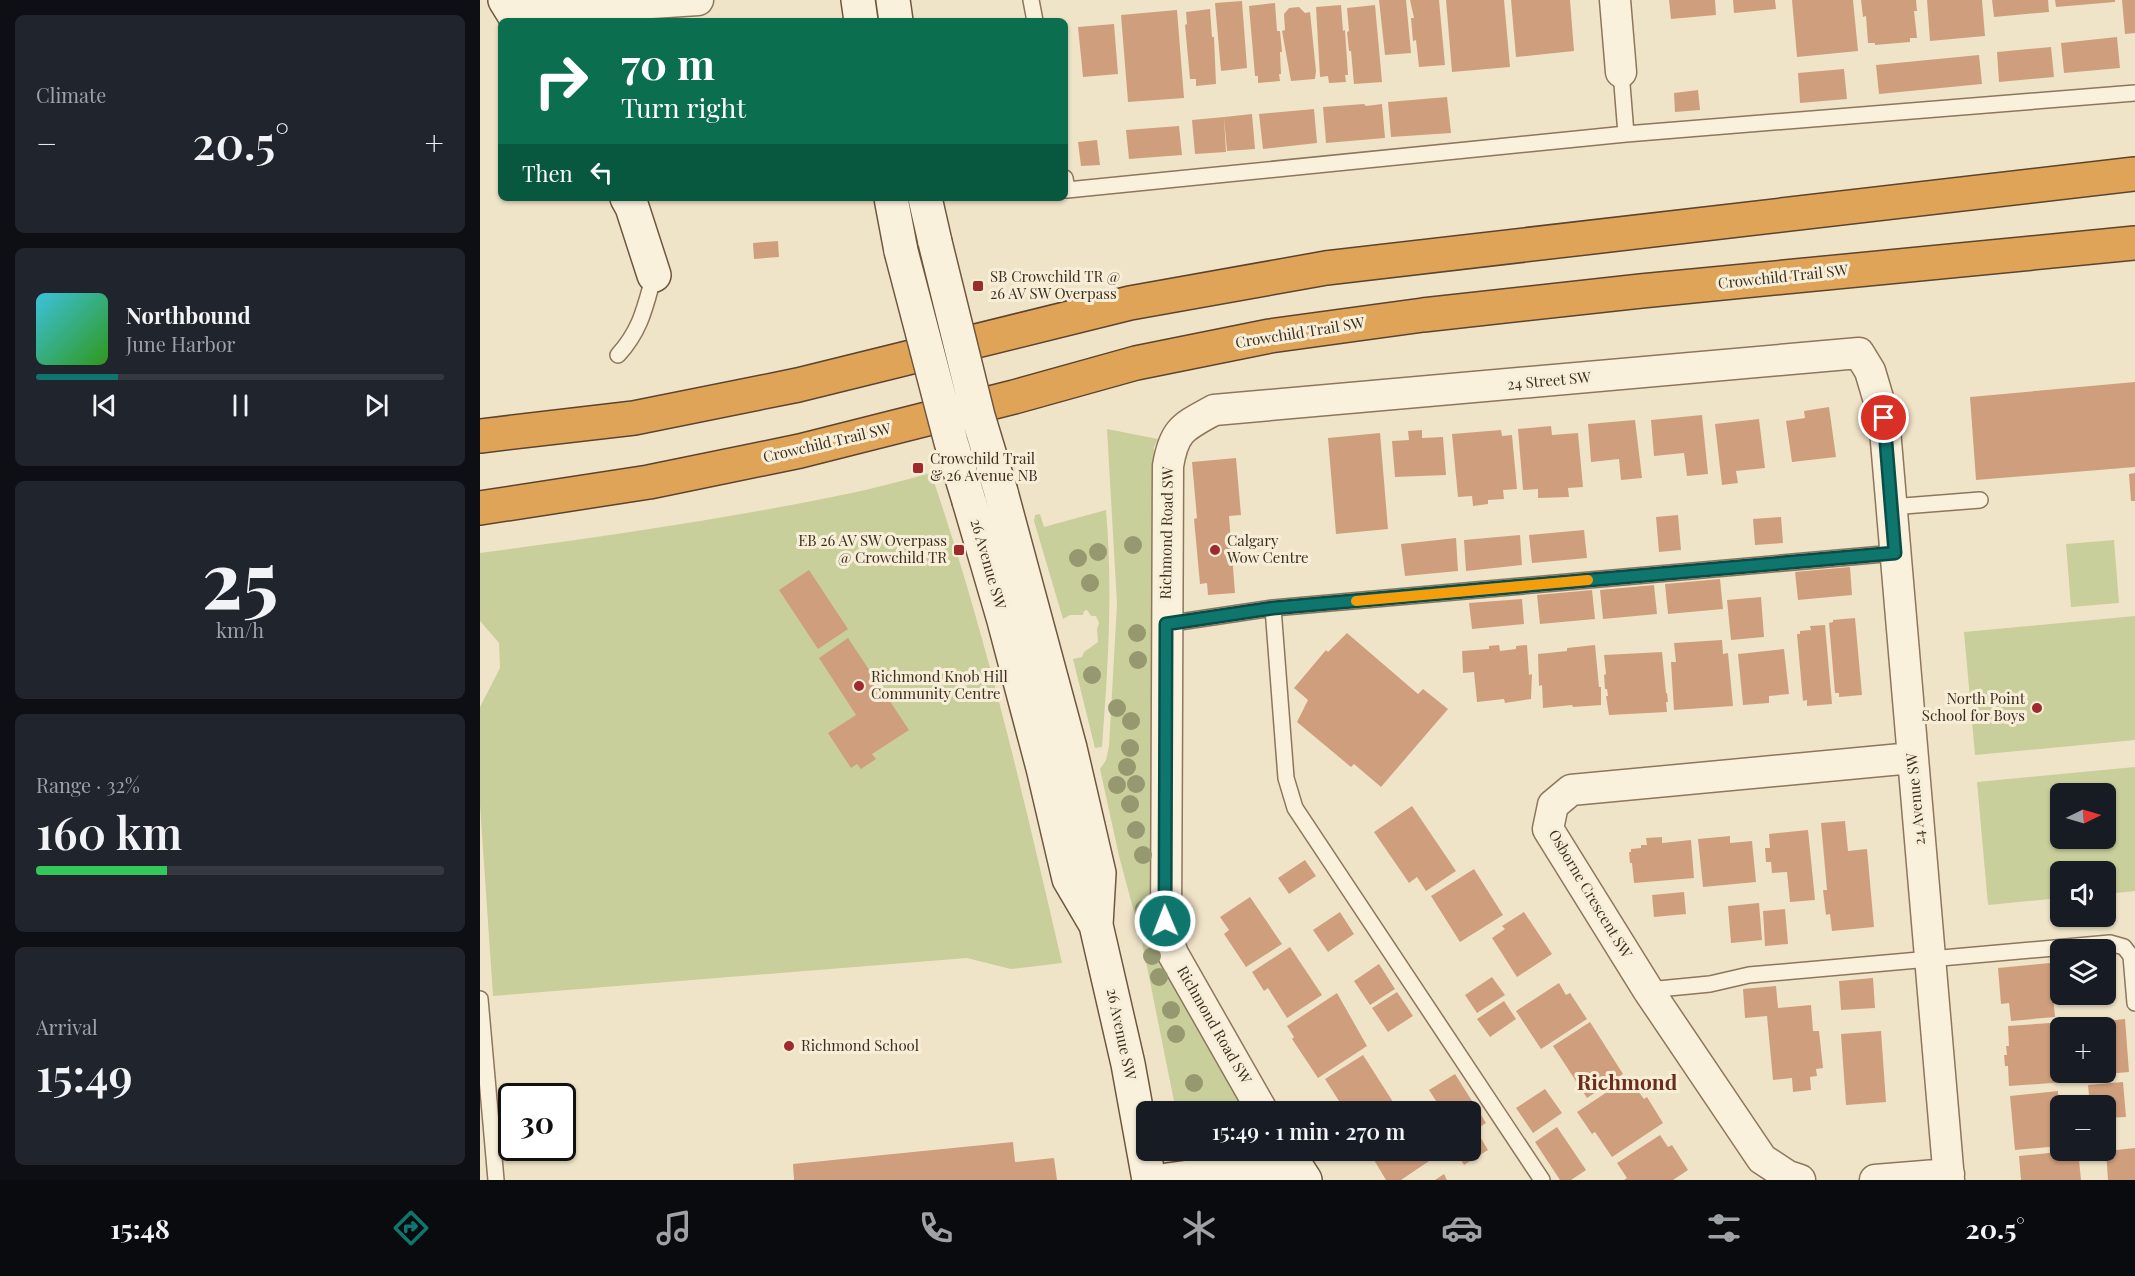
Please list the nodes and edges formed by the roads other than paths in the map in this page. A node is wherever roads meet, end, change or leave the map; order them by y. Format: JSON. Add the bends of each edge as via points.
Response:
{"nodes":[{"id":1,"x":698,"y":0,"type":"edge"},
{"id":2,"x":858,"y":0,"type":"edge"},
{"id":3,"x":893,"y":0,"type":"edge"},
{"id":4,"x":1031,"y":0,"type":"edge"},
{"id":5,"x":1615,"y":0,"type":"edge"},
{"id":6,"x":512,"y":11,"type":"edge"},
{"id":7,"x":861,"y":18,"type":"edge"},
{"id":8,"x":896,"y":18,"type":"edge"},
{"id":9,"x":1034,"y":18,"type":"edge"},
{"id":10,"x":1621,"y":72,"type":"joint"},
{"id":11,"x":2135,"y":93,"type":"edge"},
{"id":12,"x":1626,"y":134,"type":"junction"},
{"id":13,"x":2135,"y":174,"type":"edge"},
{"id":14,"x":1068,"y":190,"type":"edge"},
{"id":15,"x":629,"y":201,"type":"edge"},
{"id":16,"x":892,"y":201,"type":"edge"},
{"id":17,"x":927,"y":201,"type":"edge"},
{"id":18,"x":2135,"y":243,"type":"edge"},
{"id":19,"x":654,"y":275,"type":"joint"},
{"id":20,"x":618,"y":355,"type":"dead end"},
{"id":21,"x":1884,"y":418,"type":"joint"},
{"id":22,"x":480,"y":436,"type":"edge"},
{"id":23,"x":1177,"y":436,"type":"joint"},
{"id":24,"x":1980,"y":500,"type":"dead end"},
{"id":25,"x":1891,"y":507,"type":"junction"},
{"id":26,"x":480,"y":508,"type":"edge"},
{"id":27,"x":1895,"y":553,"type":"junction"},
{"id":28,"x":1273,"y":608,"type":"junction"},
{"id":29,"x":1166,"y":624,"type":"junction"},
{"id":30,"x":1912,"y":758,"type":"junction"},
{"id":31,"x":1096,"y":925,"type":"junction"},
{"id":32,"x":1931,"y":959,"type":"junction"},
{"id":33,"x":1648,"y":990,"type":"junction"},
{"id":34,"x":480,"y":999,"type":"edge"},
{"id":35,"x":2135,"y":1003,"type":"edge"},
{"id":36,"x":1257,"y":1101,"type":"edge"},
{"id":37,"x":1295,"y":1165,"type":"edge"},
{"id":38,"x":1949,"y":1177,"type":"edge"},
{"id":39,"x":496,"y":1180,"type":"edge"},
{"id":40,"x":1149,"y":1180,"type":"edge"},
{"id":41,"x":1167,"y":1180,"type":"edge"},
{"id":42,"x":1542,"y":1180,"type":"edge"},
{"id":43,"x":1800,"y":1180,"type":"edge"},
{"id":44,"x":1875,"y":1180,"type":"edge"}],
"edges":[{"from":1,"to":6,"type":"street"},
{"from":2,"to":7,"type":"street"},
{"from":3,"to":8,"type":"street"},
{"from":4,"to":9,"type":"lane"},
{"from":5,"to":10,"type":"street"},
{"from":10,"to":12,"type":"lane"},
{"from":11,"to":12,"type":"lane"},
{"from":12,"to":14,"type":"lane"},
{"from":13,"to":22,"type":"highway","via":[[1326,268],[1130,303],[798,385],[634,418]]},
{"from":15,"to":19,"type":"street"},
{"from":16,"to":31,"type":"street","name":"26 Avenue SW","bridge":true,"via":[[951,442],[1003,617],[1069,879]]},
{"from":17,"to":31,"type":"street","name":"26 Avenue SW","bridge":true,"via":[[978,416],[1070,748],[1099,873]]},
{"from":18,"to":26,"type":"highway","name":"Crowchild Trail SW","via":[[1641,291],[1270,336],[1136,363],[800,451],[650,482]]},
{"from":19,"to":20,"type":"lane","via":[[642,318]]},
{"from":21,"to":23,"type":"street","name":"24 Street SW","via":[[1870,371],[1859,353],[1214,410]]},
{"from":21,"to":25,"type":"street","name":"24 Avenue SW"},
{"from":23,"to":29,"type":"street","name":"Richmond Road SW","via":[[1171,444],[1168,466]]},
{"from":24,"to":25,"type":"lane"},
{"from":25,"to":27,"type":"street","name":"24 Avenue SW"},
{"from":27,"to":28,"type":"lane"},
{"from":27,"to":30,"type":"street","name":"24 Avenue SW"},
{"from":28,"to":29,"type":"lane"},
{"from":28,"to":42,"type":"lane","via":[[1286,778],[1296,808]]},
{"from":29,"to":36,"type":"street","name":"Richmond Road SW","via":[[1166,934],[1173,954]]},
{"from":30,"to":32,"type":"street","name":"24 Avenue SW"},
{"from":30,"to":33,"type":"street","name":"Osborne Crescent SW","via":[[1571,790],[1553,804],[1548,829]]},
{"from":31,"to":40,"type":"street","name":"26 Avenue SW","via":[[1128,1064]]},
{"from":32,"to":33,"type":"lane","via":[[1749,975],[1710,984]]},
{"from":32,"to":35,"type":"lane","via":[[2110,943],[2124,947],[2131,956]]},
{"from":32,"to":38,"type":"street","name":"24 Avenue SW"},
{"from":33,"to":43,"type":"street","name":"Osborne Crescent SW","via":[[1762,1159]]},
{"from":34,"to":39,"type":"lane"},
{"from":37,"to":41,"type":"street"},
{"from":38,"to":44,"type":"street"}]}
